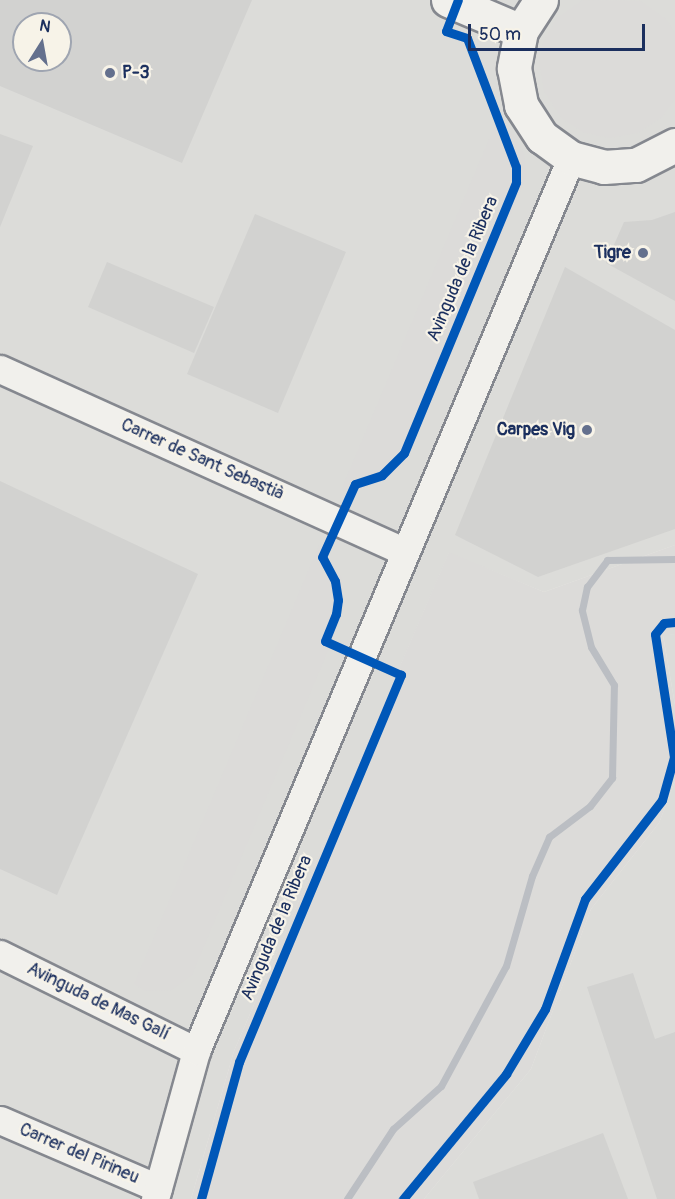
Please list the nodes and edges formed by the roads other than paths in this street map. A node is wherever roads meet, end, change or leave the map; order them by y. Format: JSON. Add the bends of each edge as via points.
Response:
{"nodes":[{"id":1,"x":448,"y":0,"type":"edge"},
{"id":2,"x":542,"y":0,"type":"edge"},
{"id":3,"x":521,"y":31,"type":"junction"},
{"id":4,"x":675,"y":145,"type":"edge"},
{"id":5,"x":571,"y":158,"type":"junction"},
{"id":6,"x":0,"y":369,"type":"edge"},
{"id":7,"x":404,"y":551,"type":"junction"},
{"id":8,"x":0,"y":954,"type":"edge"},
{"id":9,"x":196,"y":1051,"type":"junction"},
{"id":10,"x":0,"y":1120,"type":"edge"},
{"id":11,"x":156,"y":1193,"type":"edge"}],
"edges":[{"from":1,"to":3,"type":"street"},
{"from":2,"to":3,"type":"street"},
{"from":3,"to":5,"type":"street","via":[[514,68],[521,105],[542,137]]},
{"from":4,"to":5,"type":"street","via":[[636,165],[604,167]]},
{"from":5,"to":7,"type":"street","name":"Avinguda de la Ribera"},
{"from":6,"to":7,"type":"street","name":"Carrer de Sant Sebastià"},
{"from":7,"to":9,"type":"street","name":"Avinguda de la Ribera"},
{"from":8,"to":9,"type":"street","name":"Avinguda de Mas Galí"},
{"from":9,"to":11,"type":"street","name":"Avinguda de la Ribera"},
{"from":10,"to":11,"type":"street","name":"Carrer del Pirineu"}]}
